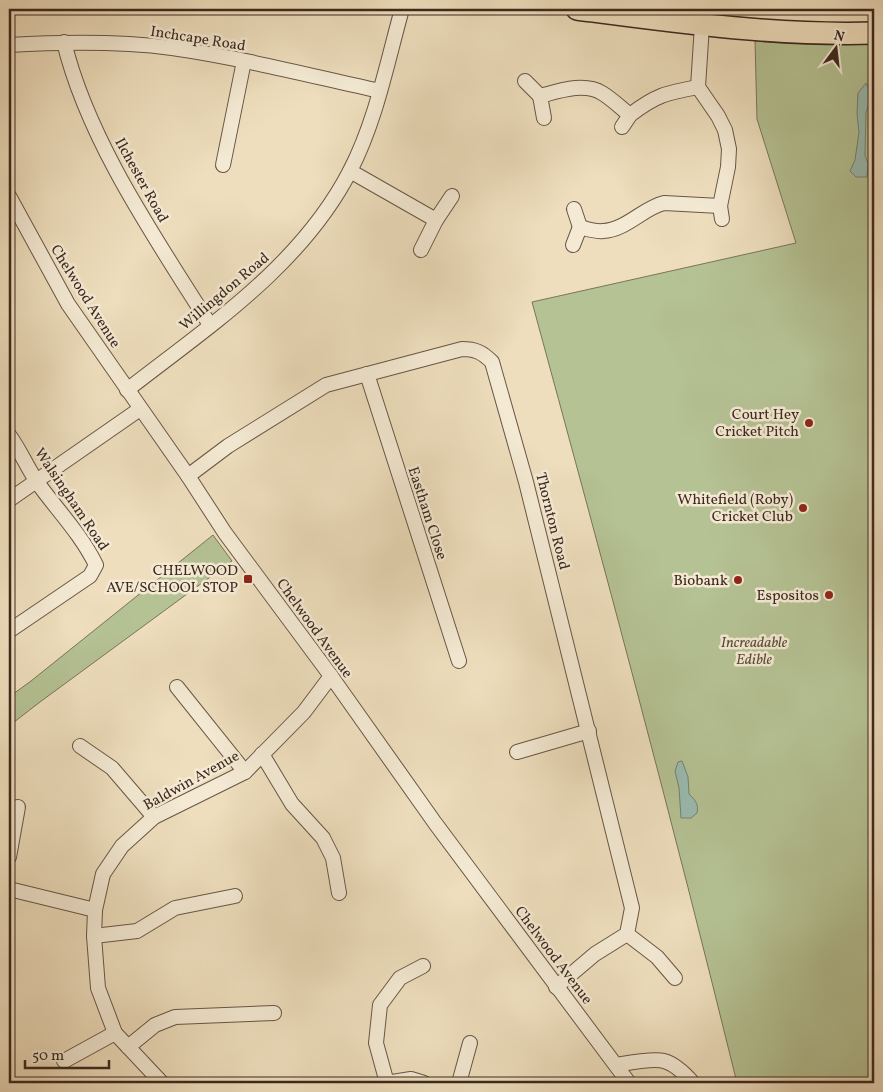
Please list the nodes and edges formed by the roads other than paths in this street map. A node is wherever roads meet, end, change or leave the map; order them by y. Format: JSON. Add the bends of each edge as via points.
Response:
{"nodes":[{"id":1,"x":402,"y":9,"type":"edge"},
{"id":2,"x":577,"y":9,"type":"edge"},
{"id":3,"x":702,"y":25,"type":"junction"},
{"id":4,"x":874,"y":33,"type":"edge"},
{"id":5,"x":64,"y":42,"type":"junction"},
{"id":6,"x":9,"y":45,"type":"edge"},
{"id":7,"x":244,"y":61,"type":"junction"},
{"id":8,"x":525,"y":81,"type":"dead end"},
{"id":9,"x":698,"y":87,"type":"junction"},
{"id":10,"x":380,"y":91,"type":"junction"},
{"id":11,"x":540,"y":96,"type":"junction"},
{"id":12,"x":630,"y":115,"type":"junction"},
{"id":13,"x":544,"y":118,"type":"dead end"},
{"id":14,"x":622,"y":127,"type":"dead end"},
{"id":15,"x":223,"y":165,"type":"dead end"},
{"id":16,"x":350,"y":171,"type":"junction"},
{"id":17,"x":9,"y":196,"type":"edge"},
{"id":18,"x":452,"y":196,"type":"dead end"},
{"id":19,"x":574,"y":209,"type":"dead end"},
{"id":20,"x":436,"y":220,"type":"junction"},
{"id":21,"x":580,"y":227,"type":"junction"},
{"id":22,"x":574,"y":245,"type":"dead end"},
{"id":23,"x":421,"y":250,"type":"dead end"},
{"id":24,"x":210,"y":325,"type":"junction"},
{"id":25,"x":367,"y":374,"type":"junction"},
{"id":26,"x":127,"y":390,"type":"junction"},
{"id":27,"x":140,"y":409,"type":"junction"},
{"id":28,"x":9,"y":435,"type":"edge"},
{"id":29,"x":188,"y":476,"type":"junction"},
{"id":30,"x":36,"y":481,"type":"junction"},
{"id":31,"x":9,"y":500,"type":"edge"},
{"id":32,"x":9,"y":631,"type":"edge"},
{"id":33,"x":459,"y":661,"type":"dead end"},
{"id":34,"x":331,"y":676,"type":"junction"},
{"id":35,"x":177,"y":686,"type":"dead end"},
{"id":36,"x":589,"y":731,"type":"junction"},
{"id":37,"x":80,"y":746,"type":"dead end"},
{"id":38,"x":517,"y":752,"type":"dead end"},
{"id":39,"x":262,"y":754,"type":"junction"},
{"id":40,"x":245,"y":772,"type":"junction"},
{"id":41,"x":18,"y":807,"type":"dead end"},
{"id":42,"x":154,"y":817,"type":"junction"},
{"id":43,"x":9,"y":857,"type":"edge"},
{"id":44,"x":9,"y":889,"type":"edge"},
{"id":45,"x":338,"y":893,"type":"dead end"},
{"id":46,"x":235,"y":896,"type":"dead end"},
{"id":47,"x":95,"y":910,"type":"junction"},
{"id":48,"x":627,"y":934,"type":"junction"},
{"id":49,"x":94,"y":936,"type":"junction"},
{"id":50,"x":423,"y":966,"type":"dead end"},
{"id":51,"x":675,"y":978,"type":"dead end"},
{"id":52,"x":556,"y":987,"type":"junction"},
{"id":53,"x":274,"y":1013,"type":"dead end"},
{"id":54,"x":114,"y":1033,"type":"junction"},
{"id":55,"x":470,"y":1042,"type":"dead end"},
{"id":56,"x":128,"y":1047,"type":"junction"},
{"id":57,"x":64,"y":1061,"type":"dead end"},
{"id":58,"x":616,"y":1065,"type":"junction"},
{"id":59,"x":162,"y":1083,"type":"edge"},
{"id":60,"x":386,"y":1083,"type":"edge"},
{"id":61,"x":424,"y":1083,"type":"edge"},
{"id":62,"x":459,"y":1083,"type":"edge"},
{"id":63,"x":629,"y":1083,"type":"edge"},
{"id":64,"x":693,"y":1083,"type":"edge"}],
"edges":[{"from":1,"to":10,"type":"street","name":"Willingdon Road"},
{"from":2,"to":3,"type":"main road"},
{"from":3,"to":4,"type":"main road","via":[[841,34]]},
{"from":3,"to":9,"type":"street"},
{"from":5,"to":6,"type":"street","name":"Inchcape Road"},
{"from":5,"to":7,"type":"street","name":"Inchcape Road","via":[[172,48]]},
{"from":5,"to":24,"type":"street","name":"Ilchester Road","via":[[68,62],[87,110],[118,176]]},
{"from":7,"to":10,"type":"street","name":"Inchcape Road"},
{"from":7,"to":15,"type":"street"},
{"from":8,"to":11,"type":"street"},
{"from":9,"to":12,"type":"street","via":[[653,98]]},
{"from":9,"to":21,"type":"street","via":[[718,116],[729,149],[721,213],[664,204],[611,229],[603,231]]},
{"from":10,"to":16,"type":"street","name":"Willingdon Road"},
{"from":11,"to":12,"type":"street","via":[[585,87],[602,93]]},
{"from":11,"to":13,"type":"street"},
{"from":12,"to":14,"type":"street"},
{"from":16,"to":20,"type":"street"},
{"from":16,"to":24,"type":"street","name":"Willingdon Road","via":[[327,209],[281,265]]},
{"from":17,"to":26,"type":"street","name":"Chelwood Avenue","via":[[68,304]]},
{"from":18,"to":20,"type":"street"},
{"from":19,"to":21,"type":"street"},
{"from":20,"to":23,"type":"street"},
{"from":21,"to":22,"type":"street"},
{"from":24,"to":26,"type":"street","name":"Willingdon Road"},
{"from":25,"to":29,"type":"street","name":"Thornton Road","via":[[326,385],[228,446]]},
{"from":25,"to":33,"type":"street","name":"Eastham Close"},
{"from":25,"to":36,"type":"street","name":"Thornton Road","via":[[462,349],[474,349],[492,362]]},
{"from":26,"to":27,"type":"street","name":"Chelwood Avenue"},
{"from":27,"to":29,"type":"street","name":"Chelwood Avenue"},
{"from":27,"to":30,"type":"street"},
{"from":28,"to":30,"type":"street","name":"Walsingham Road"},
{"from":29,"to":34,"type":"street","name":"Chelwood Avenue","via":[[225,533]]},
{"from":30,"to":31,"type":"street"},
{"from":30,"to":32,"type":"street","name":"Walsingham Road","via":[[87,547],[96,565],[90,576]]},
{"from":34,"to":39,"type":"street","name":"Baldwin Avenue","via":[[304,712]]},
{"from":34,"to":52,"type":"street","name":"Chelwood Avenue"},
{"from":35,"to":40,"type":"street"},
{"from":36,"to":38,"type":"street"},
{"from":36,"to":48,"type":"street","name":"Thornton Road","via":[[632,908]]},
{"from":37,"to":42,"type":"street","via":[[112,768]]},
{"from":39,"to":40,"type":"street","name":"Baldwin Avenue"},
{"from":39,"to":45,"type":"street","via":[[292,804],[323,838],[333,858]]},
{"from":40,"to":42,"type":"street","name":"Baldwin Avenue"},
{"from":41,"to":43,"type":"street"},
{"from":42,"to":47,"type":"street","name":"Baldwin Avenue","via":[[122,846],[103,874]]},
{"from":44,"to":47,"type":"street"},
{"from":46,"to":49,"type":"street","via":[[175,908],[137,931]]},
{"from":47,"to":49,"type":"street","name":"Baldwin Avenue"},
{"from":48,"to":51,"type":"street","via":[[657,958]]},
{"from":48,"to":52,"type":"street","via":[[595,954]]},
{"from":49,"to":54,"type":"street","name":"Baldwin Avenue","via":[[98,988]]},
{"from":50,"to":60,"type":"street","via":[[400,978],[380,1005],[376,1043]]},
{"from":52,"to":58,"type":"street","name":"Chelwood Avenue"},
{"from":53,"to":56,"type":"street","via":[[175,1018],[155,1025]]},
{"from":54,"to":56,"type":"street","name":"Baldwin Avenue"},
{"from":54,"to":57,"type":"street"},
{"from":55,"to":62,"type":"street"},
{"from":56,"to":59,"type":"street","name":"Baldwin Avenue"},
{"from":58,"to":63,"type":"street","name":"Chelwood Avenue"},
{"from":58,"to":64,"type":"street","via":[[664,1061]]},
{"from":60,"to":61,"type":"street","via":[[411,1080]]}]}
